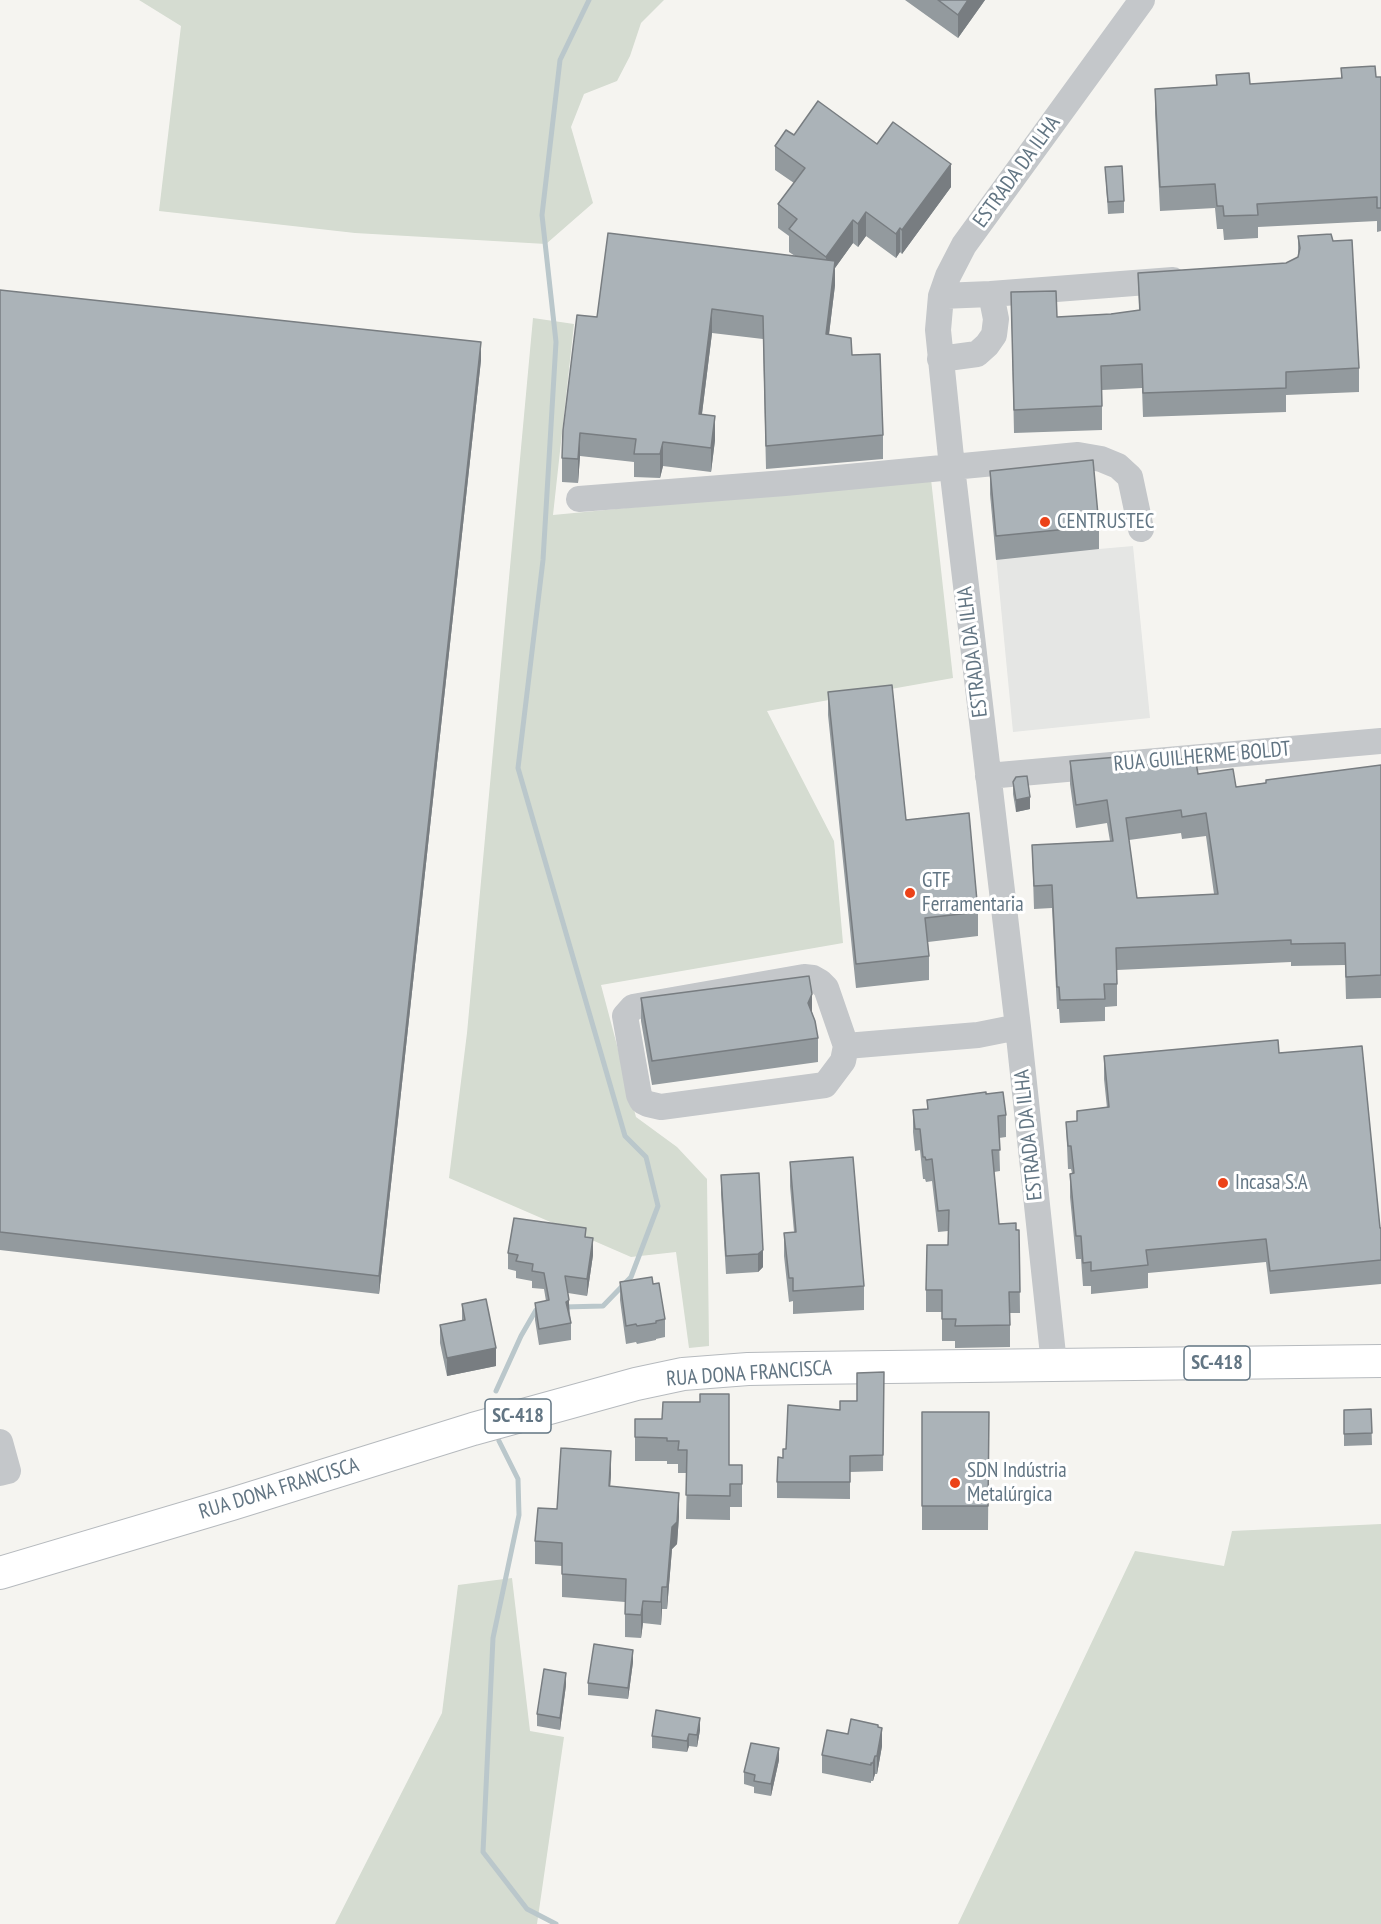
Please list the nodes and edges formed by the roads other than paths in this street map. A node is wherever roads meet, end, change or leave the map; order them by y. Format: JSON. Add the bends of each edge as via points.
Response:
{"nodes":[{"id":1,"x":1142,"y":0,"type":"edge"},
{"id":2,"x":1202,"y":278,"type":"edge"},
{"id":3,"x":991,"y":294,"type":"junction"},
{"id":4,"x":941,"y":296,"type":"junction"},
{"id":5,"x":940,"y":359,"type":"junction"},
{"id":6,"x":952,"y":467,"type":"junction"},
{"id":7,"x":579,"y":499,"type":"dead end"},
{"id":8,"x":1142,"y":529,"type":"dead end"},
{"id":9,"x":1381,"y":741,"type":"edge"},
{"id":10,"x":988,"y":776,"type":"junction"},
{"id":11,"x":1018,"y":1027,"type":"junction"},
{"id":12,"x":846,"y":1046,"type":"junction"},
{"id":13,"x":1381,"y":1361,"type":"edge"},
{"id":14,"x":1054,"y":1364,"type":"junction"},
{"id":15,"x":0,"y":1442,"type":"edge"},
{"id":16,"x":0,"y":1473,"type":"edge"},
{"id":17,"x":0,"y":1573,"type":"edge"}],
"edges":[{"from":1,"to":4,"type":"street","name":"ESTRADA DA ILHA","via":[[964,245]]},
{"from":2,"to":3,"type":"street"},
{"from":3,"to":4,"type":"street"},
{"from":3,"to":5,"type":"street","via":[[996,319],[994,336],[987,345],[978,354]]},
{"from":4,"to":5,"type":"street","name":"ESTRADA DA ILHA"},
{"from":5,"to":6,"type":"street","name":"ESTRADA DA ILHA"},
{"from":6,"to":7,"type":"street"},
{"from":6,"to":8,"type":"street","via":[[1078,455],[1101,459],[1118,466],[1130,477]]},
{"from":6,"to":10,"type":"street","name":"ESTRADA DA ILHA"},
{"from":9,"to":10,"type":"street","name":"RUA GUILHERME BOLDT"},
{"from":10,"to":11,"type":"street","name":"ESTRADA DA ILHA"},
{"from":11,"to":12,"type":"street","via":[[978,1035]]},
{"from":11,"to":14,"type":"street","name":"ESTRADA DA ILHA"},
{"from":12,"to":12,"type":"street","via":[[825,987],[813,978],[633,1007],[625,1016],[639,1095],[642,1101],[661,1107],[825,1085],[843,1061]]},
{"from":13,"to":14,"type":"main road","name":"RUA DONA FRANCISCA","number":"SC-418"},
{"from":14,"to":17,"type":"main road","name":"RUA DONA FRANCISCA","number":"SC-418","via":[[748,1369],[683,1374],[484,1426]]},
{"from":15,"to":16,"type":"street","via":[[8,1471]]}]}
